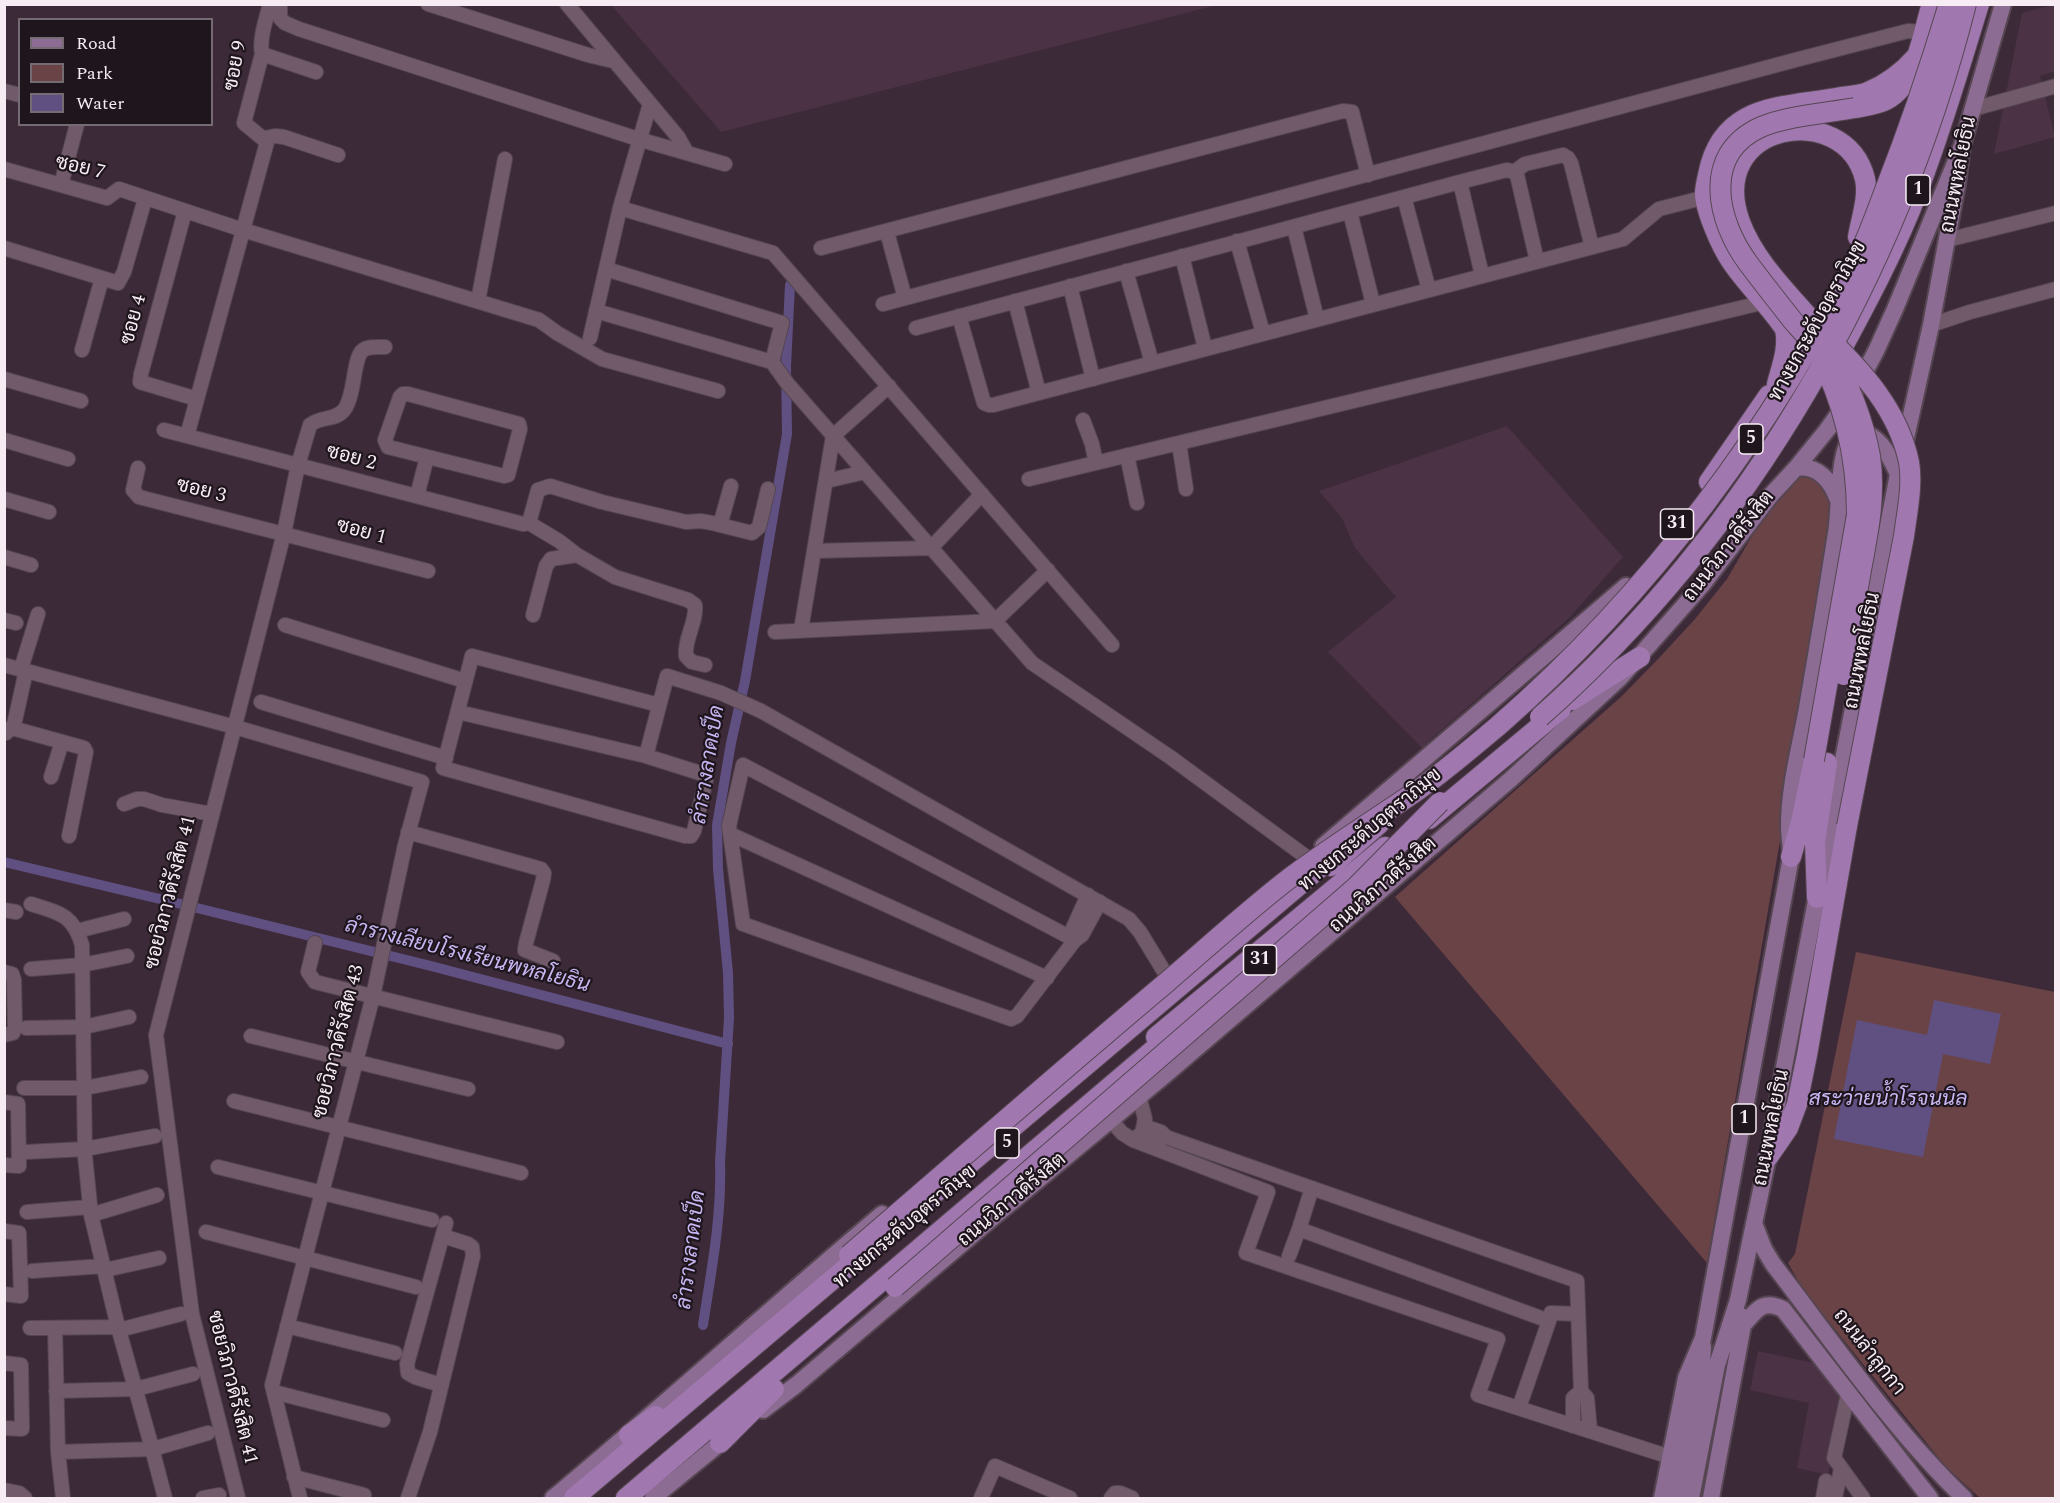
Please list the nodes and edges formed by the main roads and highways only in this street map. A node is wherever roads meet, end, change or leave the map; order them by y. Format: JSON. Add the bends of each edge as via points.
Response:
{"nodes":[{"id":1,"x":1932,"y":4,"type":"edge"},
{"id":2,"x":1940,"y":4,"type":"edge"},
{"id":3,"x":1949,"y":4,"type":"edge"},
{"id":4,"x":1966,"y":4,"type":"edge"},
{"id":5,"x":1979,"y":4,"type":"edge"},
{"id":6,"x":2003,"y":4,"type":"edge"},
{"id":7,"x":1916,"y":57,"type":"junction"},
{"id":8,"x":1962,"y":146,"type":"junction"},
{"id":9,"x":1858,"y":237,"type":"junction"},
{"id":10,"x":1812,"y":321,"type":"junction"},
{"id":11,"x":1833,"y":365,"type":"joint"},
{"id":12,"x":1777,"y":384,"type":"junction"},
{"id":13,"x":1796,"y":468,"type":"junction"},
{"id":14,"x":1898,"y":474,"type":"junction"},
{"id":15,"x":1839,"y":505,"type":"junction"},
{"id":16,"x":1626,"y":586,"type":"junction"},
{"id":17,"x":1640,"y":657,"type":"junction"},
{"id":18,"x":1572,"y":700,"type":"junction"},
{"id":19,"x":1821,"y":762,"type":"junction"},
{"id":20,"x":1423,"y":786,"type":"junction"},
{"id":21,"x":1440,"y":802,"type":"junction"},
{"id":22,"x":1324,"y":845,"type":"junction"},
{"id":23,"x":1791,"y":857,"type":"junction"},
{"id":24,"x":1298,"y":887,"type":"junction"},
{"id":25,"x":1817,"y":898,"type":"junction"},
{"id":26,"x":1768,"y":1157,"type":"junction"},
{"id":27,"x":1754,"y":1222,"type":"junction"},
{"id":28,"x":1738,"y":1300,"type":"junction"},
{"id":29,"x":1743,"y":1325,"type":"junction"},
{"id":30,"x":1703,"y":1338,"type":"junction"},
{"id":31,"x":629,"y":1435,"type":"junction"},
{"id":32,"x":720,"y":1443,"type":"junction"},
{"id":33,"x":553,"y":1498,"type":"edge"},
{"id":34,"x":574,"y":1498,"type":"edge"},
{"id":35,"x":589,"y":1498,"type":"edge"},
{"id":36,"x":612,"y":1498,"type":"edge"},
{"id":37,"x":626,"y":1498,"type":"edge"},
{"id":38,"x":653,"y":1498,"type":"edge"},
{"id":39,"x":1662,"y":1498,"type":"edge"},
{"id":40,"x":1678,"y":1498,"type":"edge"},
{"id":41,"x":1691,"y":1498,"type":"edge"},
{"id":42,"x":1711,"y":1498,"type":"edge"},
{"id":43,"x":1930,"y":1498,"type":"edge"},
{"id":44,"x":1964,"y":1498,"type":"edge"}],
"edges":[{"from":1,"to":7,"type":"highway"},
{"from":2,"to":9,"type":"highway","number":"1","via":[[1923,78]]},
{"from":3,"to":20,"type":"highway","name":"ทางยกระดับอุตราภิมุข","number":"5","bridge":true,"via":[[1922,91],[1864,243],[1775,402],[1688,527],[1606,623],[1503,721]]},
{"from":4,"to":21,"type":"highway","name":"ทางยกระดับอุตราภิมุข","number":"5","bridge":true,"via":[[1924,143],[1887,235],[1827,357],[1747,483],[1679,571],[1612,648],[1564,696]]},
{"from":5,"to":11,"type":"highway","name":"ถนนพหลโยธิน","number":"1","via":[[1919,189],[1877,283]]},
{"from":6,"to":8,"type":"main road","name":"ถนนพหลโยธิน","number":"1"},
{"from":7,"to":12,"type":"highway","via":[[1892,79],[1866,93],[1767,108],[1740,122],[1719,141],[1705,193],[1713,226],[1730,260],[1785,329],[1786,351]]},
{"from":7,"to":19,"type":"highway","bridge":true,"via":[[1908,79],[1895,94],[1877,104],[1760,127],[1738,142],[1726,159],[1721,180],[1727,226],[1747,261],[1815,347],[1847,423],[1857,482],[1857,515]]},
{"from":8,"to":13,"type":"main road","name":"ถนนวิภาวดีรังสิต","number":"31","via":[[1876,351],[1854,392]]},
{"from":8,"to":14,"type":"main road","name":"ถนนพหลโยธิน","number":"1","via":[[1931,325]]},
{"from":9,"to":10,"type":"highway","via":[[1865,179],[1852,154],[1841,144],[1809,130],[1783,132],[1746,153],[1735,184],[1740,222],[1757,256]]},
{"from":9,"to":12,"type":"highway","number":"31","via":[[1811,330]]},
{"from":10,"to":19,"type":"highway","bridge":true,"via":[[1855,402],[1870,457],[1872,488],[1870,522]]},
{"from":10,"to":26,"type":"highway","bridge":true,"via":[[1878,392],[1896,422],[1909,463],[1909,494],[1905,536],[1847,826],[1808,1055],[1788,1128]]},
{"from":11,"to":18,"type":"highway","name":"ถนนวิภาวดีรังสิต","number":"31","via":[[1748,499],[1701,561]]},
{"from":12,"to":16,"type":"highway","number":"31","via":[[1689,509]]},
{"from":13,"to":15,"type":"main road","via":[[1814,469],[1822,475],[1830,483]]},
{"from":13,"to":17,"type":"main road","name":"ถนนวิภาวดีรังสิต","number":"31"},
{"from":14,"to":15,"type":"main road","name":"ถนนพหลโยธิน","via":[[1874,438],[1856,435],[1845,449]]},
{"from":14,"to":25,"type":"main road","name":"ถนนพหลโยธิน","number":"1"},
{"from":15,"to":23,"type":"main road","name":"ถนนพหลโยธิน","number":"1","via":[[1794,778],[1789,825]]},
{"from":16,"to":22,"type":"main road","number":"31"},
{"from":16,"to":24,"type":"highway","number":"31","via":[[1562,658]]},
{"from":17,"to":18,"type":"highway"},
{"from":17,"to":32,"type":"main road","name":"ถนนวิภาวดีรังสิต","number":"31","via":[[1547,747],[1111,1120]]},
{"from":18,"to":37,"type":"highway","name":"ถนนวิภาวดีรังสิต","number":"31","via":[[1202,1008]]},
{"from":19,"to":23,"type":"highway"},
{"from":19,"to":25,"type":"highway","via":[[1815,842]]},
{"from":20,"to":31,"type":"highway","number":"5","bridge":true,"via":[[1291,877],[849,1255],[678,1399]]},
{"from":20,"to":35,"type":"highway","name":"ทางยกระดับอุตราภิมุข","number":"5","bridge":true},
{"from":21,"to":32,"type":"highway","number":"5","bridge":true,"via":[[1356,887],[774,1388]]},
{"from":21,"to":36,"type":"highway","name":"ทางยกระดับอุตราภิมุข","number":"5","bridge":true,"via":[[1105,1079]]},
{"from":22,"to":24,"type":"highway"},
{"from":22,"to":31,"type":"main road","number":"31","via":[[1165,973]]},
{"from":23,"to":30,"type":"main road","name":"ถนนพหลโยธิน","number":"1"},
{"from":24,"to":34,"type":"highway","number":"31"},
{"from":25,"to":26,"type":"main road","name":"ถนนพหลโยธิน","number":"1"},
{"from":26,"to":27,"type":"main road","name":"ถนนพหลโยธิน","number":"1"},
{"from":27,"to":28,"type":"main road","name":"ถนนพหลโยธิน","number":"1"},
{"from":27,"to":44,"type":"main road","name":"ถนนลำลูกกา","via":[[1773,1264],[1885,1410]]},
{"from":28,"to":29,"type":"main road","name":"ถนนพหลโยธิน","number":"1"},
{"from":28,"to":41,"type":"main road","name":"ถนนพหลโยธิน","via":[[1717,1365]]},
{"from":29,"to":42,"type":"main road","name":"ถนนพหลโยธิน","number":"1"},
{"from":29,"to":43,"type":"main road","name":"ถนนลำลูกกา","via":[[1764,1305],[1783,1310]]},
{"from":30,"to":39,"type":"main road","name":"ถนนพหลโยธิน","number":"1","via":[[1686,1378]]},
{"from":30,"to":40,"type":"main road","name":"ถนนพหลโยธิน","via":[[1701,1380]]},
{"from":31,"to":33,"type":"main road","number":"31"},
{"from":32,"to":38,"type":"main road","name":"ถนนวิภาวดีรังสิต","number":"31"}]}
